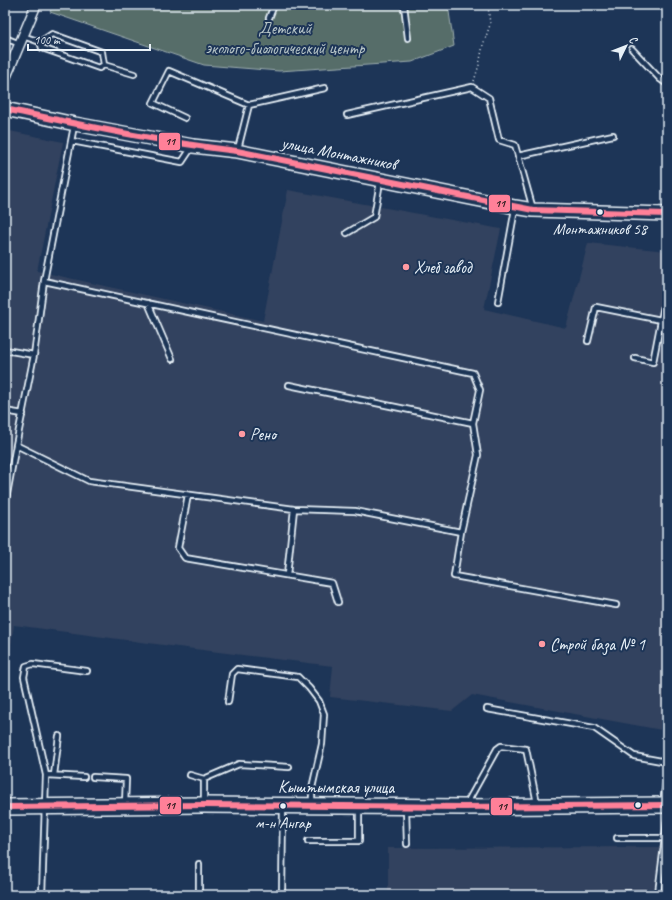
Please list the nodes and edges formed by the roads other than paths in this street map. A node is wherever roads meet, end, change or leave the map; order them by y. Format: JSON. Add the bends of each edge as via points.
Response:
{"nodes":[{"id":1,"x":36,"y":5,"type":"edge"},
{"id":2,"x":274,"y":5,"type":"edge"},
{"id":3,"x":404,"y":5,"type":"edge"},
{"id":4,"x":269,"y":18,"type":"dead end"},
{"id":5,"x":5,"y":38,"type":"edge"},
{"id":6,"x":408,"y":38,"type":"dead end"},
{"id":7,"x":22,"y":40,"type":"junction"},
{"id":8,"x":40,"y":42,"type":"junction"},
{"id":9,"x":632,"y":49,"type":"dead end"},
{"id":10,"x":104,"y":65,"type":"junction"},
{"id":11,"x":134,"y":74,"type":"dead end"},
{"id":12,"x":5,"y":79,"type":"edge"},
{"id":13,"x":667,"y":84,"type":"edge"},
{"id":14,"x":325,"y":88,"type":"dead end"},
{"id":15,"x":249,"y":105,"type":"junction"},
{"id":16,"x":5,"y":109,"type":"edge"},
{"id":17,"x":347,"y":115,"type":"dead end"},
{"id":18,"x":185,"y":118,"type":"dead end"},
{"id":19,"x":75,"y":124,"type":"junction"},
{"id":20,"x":613,"y":135,"type":"dead end"},
{"id":21,"x":72,"y":141,"type":"junction"},
{"id":22,"x":193,"y":146,"type":"junction"},
{"id":23,"x":237,"y":151,"type":"junction"},
{"id":24,"x":518,"y":156,"type":"junction"},
{"id":25,"x":380,"y":180,"type":"junction"},
{"id":26,"x":515,"y":207,"type":"junction"},
{"id":27,"x":533,"y":210,"type":"junction"},
{"id":28,"x":667,"y":214,"type":"edge"},
{"id":29,"x":347,"y":233,"type":"dead end"},
{"id":30,"x":44,"y":281,"type":"junction"},
{"id":31,"x":667,"y":290,"type":"edge"},
{"id":32,"x":498,"y":302,"type":"dead end"},
{"id":33,"x":148,"y":303,"type":"junction"},
{"id":34,"x":661,"y":320,"type":"junction"},
{"id":35,"x":588,"y":341,"type":"dead end"},
{"id":36,"x":5,"y":350,"type":"edge"},
{"id":37,"x":34,"y":355,"type":"junction"},
{"id":38,"x":635,"y":358,"type":"dead end"},
{"id":39,"x":172,"y":359,"type":"dead end"},
{"id":40,"x":289,"y":385,"type":"dead end"},
{"id":41,"x":5,"y":411,"type":"edge"},
{"id":42,"x":23,"y":414,"type":"junction"},
{"id":43,"x":473,"y":423,"type":"junction"},
{"id":44,"x":16,"y":445,"type":"junction"},
{"id":45,"x":188,"y":495,"type":"junction"},
{"id":46,"x":5,"y":505,"type":"edge"},
{"id":47,"x":294,"y":509,"type":"junction"},
{"id":48,"x":461,"y":532,"type":"junction"},
{"id":49,"x":287,"y":575,"type":"junction"},
{"id":50,"x":338,"y":602,"type":"dead end"},
{"id":51,"x":616,"y":605,"type":"dead end"},
{"id":52,"x":87,"y":671,"type":"dead end"},
{"id":53,"x":228,"y":702,"type":"dead end"},
{"id":54,"x":487,"y":709,"type":"dead end"},
{"id":55,"x":59,"y":736,"type":"dead end"},
{"id":56,"x":667,"y":762,"type":"edge"},
{"id":57,"x":288,"y":767,"type":"dead end"},
{"id":58,"x":46,"y":775,"type":"junction"},
{"id":59,"x":54,"y":775,"type":"junction"},
{"id":60,"x":190,"y":775,"type":"dead end"},
{"id":61,"x":667,"y":775,"type":"edge"},
{"id":62,"x":84,"y":777,"type":"dead end"},
{"id":63,"x":93,"y":777,"type":"dead end"},
{"id":64,"x":204,"y":780,"type":"junction"},
{"id":65,"x":204,"y":805,"type":"junction"},
{"id":66,"x":665,"y":805,"type":"edge"},
{"id":67,"x":125,"y":806,"type":"junction"},
{"id":68,"x":283,"y":806,"type":"junction"},
{"id":69,"x":312,"y":806,"type":"junction"},
{"id":70,"x":5,"y":807,"type":"edge"},
{"id":71,"x":45,"y":807,"type":"junction"},
{"id":72,"x":359,"y":807,"type":"junction"},
{"id":73,"x":406,"y":807,"type":"junction"},
{"id":74,"x":464,"y":807,"type":"junction"},
{"id":75,"x":538,"y":807,"type":"junction"},
{"id":76,"x":667,"y":820,"type":"edge"},
{"id":77,"x":616,"y":838,"type":"dead end"},
{"id":78,"x":665,"y":838,"type":"junction"},
{"id":79,"x":308,"y":841,"type":"dead end"},
{"id":80,"x":407,"y":844,"type":"dead end"},
{"id":81,"x":199,"y":864,"type":"dead end"},
{"id":82,"x":590,"y":894,"type":"edge"},
{"id":83,"x":42,"y":895,"type":"edge"},
{"id":84,"x":199,"y":895,"type":"edge"},
{"id":85,"x":282,"y":895,"type":"edge"}],
"edges":[{"from":1,"to":7,"type":"street"},
{"from":2,"to":4,"type":"lane"},
{"from":3,"to":6,"type":"lane"},
{"from":5,"to":7,"type":"lane"},
{"from":7,"to":8,"type":"lane"},
{"from":7,"to":12,"type":"street"},
{"from":8,"to":10,"type":"lane","via":[[42,48],[99,68]]},
{"from":8,"to":10,"type":"lane","via":[[52,34],[102,52]]},
{"from":9,"to":13,"type":"lane"},
{"from":10,"to":11,"type":"lane"},
{"from":14,"to":15,"type":"lane"},
{"from":15,"to":18,"type":"lane","via":[[169,71],[153,103]]},
{"from":15,"to":23,"type":"lane"},
{"from":16,"to":19,"type":"street","name":"улица Монтажников"},
{"from":17,"to":24,"type":"lane","via":[[472,87],[489,98],[499,140],[515,146]]},
{"from":19,"to":21,"type":"lane"},
{"from":19,"to":22,"type":"street","name":"улица Монтажников"},
{"from":20,"to":24,"type":"lane"},
{"from":21,"to":22,"type":"lane","via":[[182,162]]},
{"from":21,"to":30,"type":"lane"},
{"from":22,"to":23,"type":"street","name":"улица Монтажников"},
{"from":23,"to":25,"type":"street","name":"улица Монтажников"},
{"from":24,"to":27,"type":"lane"},
{"from":25,"to":26,"type":"street","name":"улица Монтажников"},
{"from":25,"to":29,"type":"lane","via":[[374,217]]},
{"from":26,"to":27,"type":"street","name":"улица Монтажников"},
{"from":26,"to":32,"type":"lane"},
{"from":27,"to":28,"type":"street","name":"улица Монтажников"},
{"from":30,"to":33,"type":"lane"},
{"from":30,"to":37,"type":"lane"},
{"from":31,"to":34,"type":"lane"},
{"from":33,"to":39,"type":"lane"},
{"from":33,"to":43,"type":"lane","via":[[473,373],[480,390]]},
{"from":34,"to":35,"type":"lane","via":[[596,307]]},
{"from":34,"to":38,"type":"lane","via":[[653,362]]},
{"from":36,"to":37,"type":"lane"},
{"from":37,"to":42,"type":"lane"},
{"from":40,"to":43,"type":"lane"},
{"from":41,"to":42,"type":"lane"},
{"from":42,"to":44,"type":"lane"},
{"from":43,"to":48,"type":"lane","via":[[478,455]]},
{"from":44,"to":45,"type":"lane","via":[[89,481]]},
{"from":44,"to":46,"type":"lane"},
{"from":45,"to":47,"type":"lane"},
{"from":45,"to":49,"type":"lane","via":[[178,548],[185,558]]},
{"from":47,"to":48,"type":"lane","via":[[355,511]]},
{"from":47,"to":49,"type":"lane"},
{"from":48,"to":51,"type":"lane","via":[[454,576]]},
{"from":49,"to":50,"type":"lane","via":[[332,583]]},
{"from":52,"to":58,"type":"lane","via":[[33,664],[26,666],[24,677]]},
{"from":53,"to":69,"type":"lane","via":[[232,674],[236,669],[298,677],[319,700],[324,714],[322,744],[312,788]]},
{"from":54,"to":56,"type":"lane","via":[[594,728],[634,756]]},
{"from":55,"to":59,"type":"lane"},
{"from":57,"to":64,"type":"lane","via":[[239,764]]},
{"from":58,"to":59,"type":"lane"},
{"from":58,"to":71,"type":"lane"},
{"from":59,"to":62,"type":"lane"},
{"from":60,"to":64,"type":"lane"},
{"from":61,"to":66,"type":"lane"},
{"from":63,"to":67,"type":"lane","via":[[126,778]]},
{"from":64,"to":65,"type":"lane"},
{"from":65,"to":67,"type":"main road","name":"Кыштымская улица"},
{"from":65,"to":68,"type":"main road","name":"Кыштымская улица"},
{"from":66,"to":75,"type":"main road","name":"Кыштымская улица"},
{"from":67,"to":71,"type":"main road","name":"Кыштымская улица"},
{"from":68,"to":69,"type":"main road","name":"Кыштымская улица"},
{"from":68,"to":85,"type":"lane"},
{"from":69,"to":72,"type":"main road","name":"Кыштымская улица"},
{"from":70,"to":71,"type":"main road","name":"Кыштымская улица"},
{"from":71,"to":83,"type":"lane"},
{"from":72,"to":73,"type":"main road","name":"Кыштымская улица"},
{"from":72,"to":79,"type":"lane","via":[[359,841]]},
{"from":73,"to":74,"type":"main road","name":"Кыштымская улица"},
{"from":73,"to":80,"type":"lane"},
{"from":74,"to":75,"type":"main road","name":"Кыштымская улица"},
{"from":74,"to":75,"type":"lane","via":[[501,746],[526,749]]},
{"from":76,"to":78,"type":"lane"},
{"from":77,"to":78,"type":"lane"},
{"from":78,"to":82,"type":"lane","via":[[658,893]]},
{"from":81,"to":84,"type":"lane"}]}
